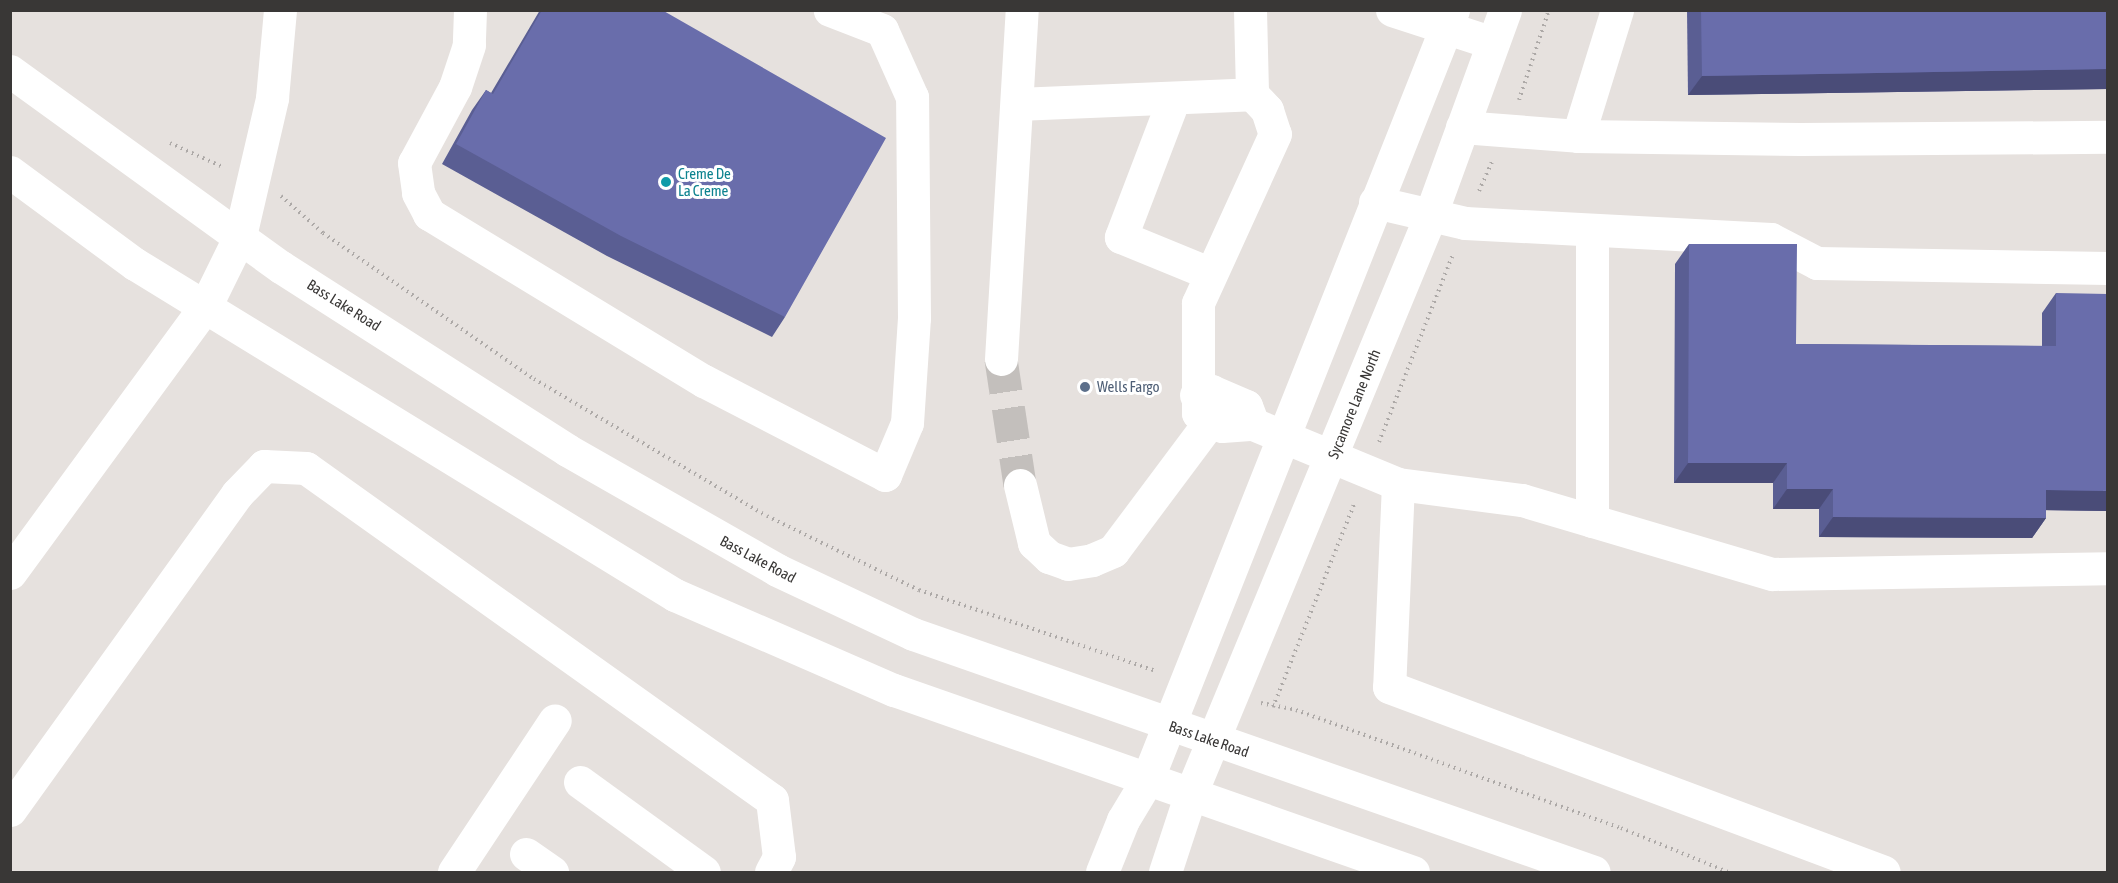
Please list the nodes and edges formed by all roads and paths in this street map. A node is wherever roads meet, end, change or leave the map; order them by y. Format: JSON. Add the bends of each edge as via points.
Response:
{"nodes":[{"id":1,"x":279,"y":10,"type":"edge"},
{"id":2,"x":470,"y":10,"type":"edge"},
{"id":3,"x":830,"y":10,"type":"edge"},
{"id":4,"x":1022,"y":10,"type":"edge"},
{"id":5,"x":1250,"y":10,"type":"edge"},
{"id":6,"x":1392,"y":10,"type":"edge"},
{"id":7,"x":1504,"y":10,"type":"edge"},
{"id":8,"x":1549,"y":10,"type":"edge"},
{"id":9,"x":1617,"y":10,"type":"edge"},
{"id":10,"x":1450,"y":18,"type":"edge"},
{"id":11,"x":889,"y":20,"type":"edge"},
{"id":12,"x":1493,"y":43,"type":"junction"},
{"id":13,"x":10,"y":71,"type":"edge"},
{"id":14,"x":1252,"y":94,"type":"junction"},
{"id":15,"x":1174,"y":98,"type":"junction"},
{"id":16,"x":1017,"y":104,"type":"junction"},
{"id":17,"x":1462,"y":127,"type":"junction"},
{"id":18,"x":1506,"y":130,"type":"junction"},
{"id":19,"x":1578,"y":136,"type":"junction"},
{"id":20,"x":160,"y":137,"type":"dead end"},
{"id":21,"x":2108,"y":137,"type":"edge"},
{"id":22,"x":10,"y":172,"type":"edge"},
{"id":23,"x":253,"y":178,"type":"junction"},
{"id":24,"x":1375,"y":202,"type":"junction"},
{"id":25,"x":1429,"y":219,"type":"junction"},
{"id":26,"x":1465,"y":223,"type":"junction"},
{"id":27,"x":1592,"y":231,"type":"junction"},
{"id":28,"x":240,"y":236,"type":"junction"},
{"id":29,"x":2108,"y":268,"type":"edge"},
{"id":30,"x":1211,"y":274,"type":"junction"},
{"id":31,"x":205,"y":307,"type":"junction"},
{"id":32,"x":1001,"y":358,"type":"tunnel mouth"},
{"id":33,"x":1204,"y":407,"type":"junction"},
{"id":34,"x":1268,"y":430,"type":"junction"},
{"id":35,"x":1333,"y":456,"type":"junction"},
{"id":36,"x":1366,"y":471,"type":"junction"},
{"id":37,"x":1398,"y":484,"type":"junction"},
{"id":38,"x":1020,"y":485,"type":"tunnel mouth"},
{"id":39,"x":1592,"y":521,"type":"junction"},
{"id":40,"x":2108,"y":568,"type":"edge"},
{"id":41,"x":10,"y":573,"type":"edge"},
{"id":42,"x":1185,"y":680,"type":"junction"},
{"id":43,"x":1234,"y":694,"type":"junction"},
{"id":44,"x":1273,"y":707,"type":"junction"},
{"id":45,"x":555,"y":720,"type":"dead end"},
{"id":46,"x":1167,"y":725,"type":"junction"},
{"id":47,"x":1213,"y":741,"type":"junction"},
{"id":48,"x":1147,"y":780,"type":"junction"},
{"id":49,"x":580,"y":782,"type":"dead end"},
{"id":50,"x":1191,"y":793,"type":"junction"},
{"id":51,"x":10,"y":810,"type":"edge"},
{"id":52,"x":454,"y":873,"type":"edge"},
{"id":53,"x":704,"y":873,"type":"edge"},
{"id":54,"x":771,"y":873,"type":"edge"},
{"id":55,"x":1102,"y":873,"type":"edge"},
{"id":56,"x":1165,"y":873,"type":"edge"},
{"id":57,"x":1413,"y":873,"type":"edge"},
{"id":58,"x":1594,"y":873,"type":"edge"},
{"id":59,"x":1728,"y":873,"type":"edge"},
{"id":60,"x":1884,"y":873,"type":"edge"}],
"edges":[{"from":1,"to":23,"type":"main road","via":[[272,98]]},
{"from":2,"to":11,"type":"main road","via":[[469,45],[455,87],[414,163],[418,193],[429,214],[704,381],[885,475],[907,423],[914,318],[912,96]]},
{"from":3,"to":11,"type":"main road"},
{"from":4,"to":16,"type":"main road"},
{"from":5,"to":14,"type":"main road"},
{"from":6,"to":10,"type":"main road"},
{"from":7,"to":12,"type":"main road","name":"Sycamore Lane North"},
{"from":8,"to":18,"type":"path"},
{"from":9,"to":19,"type":"main road"},
{"from":10,"to":12,"type":"main road"},
{"from":10,"to":24,"type":"main road"},
{"from":12,"to":17,"type":"main road","name":"Sycamore Lane North"},
{"from":13,"to":28,"type":"main road","name":"Bass Lake Road"},
{"from":14,"to":15,"type":"main road"},
{"from":14,"to":30,"type":"main road","via":[[1268,110],[1275,134]]},
{"from":15,"to":16,"type":"main road"},
{"from":15,"to":30,"type":"main road","via":[[1121,237]]},
{"from":16,"to":32,"type":"main road"},
{"from":17,"to":18,"type":"main road"},
{"from":17,"to":25,"type":"main road","name":"Sycamore Lane North"},
{"from":18,"to":19,"type":"main road"},
{"from":18,"to":26,"type":"path"},
{"from":19,"to":21,"type":"main road"},
{"from":20,"to":23,"type":"path"},
{"from":22,"to":31,"type":"main road"},
{"from":23,"to":28,"type":"main road"},
{"from":23,"to":42,"type":"path","via":[[534,379],[767,516],[929,594]]},
{"from":24,"to":25,"type":"main road"},
{"from":24,"to":34,"type":"main road"},
{"from":25,"to":26,"type":"main road"},
{"from":25,"to":35,"type":"main road","name":"Sycamore Lane North"},
{"from":26,"to":27,"type":"main road"},
{"from":26,"to":36,"type":"path"},
{"from":27,"to":29,"type":"main road","via":[[1771,239],[1817,263]]},
{"from":27,"to":39,"type":"main road"},
{"from":28,"to":31,"type":"main road"},
{"from":28,"to":46,"type":"main road","name":"Bass Lake Road","via":[[567,450],[777,570],[913,634]]},
{"from":30,"to":33,"type":"main road","via":[[1198,303]]},
{"from":31,"to":41,"type":"main road"},
{"from":31,"to":48,"type":"main road","via":[[675,596],[894,690]]},
{"from":33,"to":34,"type":"main road","via":[[1222,426]]},
{"from":33,"to":38,"type":"main road","via":[[1113,550],[1092,560],[1068,564],[1049,557],[1035,543]]},
{"from":34,"to":35,"type":"main road"},
{"from":34,"to":42,"type":"main road"},
{"from":35,"to":36,"type":"main road"},
{"from":35,"to":43,"type":"main road","name":"Sycamore Lane North"},
{"from":36,"to":37,"type":"main road"},
{"from":36,"to":44,"type":"path"},
{"from":37,"to":39,"type":"main road","via":[[1522,500]]},
{"from":37,"to":60,"type":"main road","via":[[1389,687]]},
{"from":39,"to":40,"type":"main road","via":[[1772,574]]},
{"from":42,"to":46,"type":"main road"},
{"from":43,"to":44,"type":"path"},
{"from":43,"to":47,"type":"main road","name":"Sycamore Lane North"},
{"from":44,"to":59,"type":"path","via":[[1296,710],[1621,828]]},
{"from":45,"to":52,"type":"main road"},
{"from":46,"to":47,"type":"main road","name":"Bass Lake Road"},
{"from":46,"to":48,"type":"main road"},
{"from":47,"to":50,"type":"main road","name":"Sycamore Lane North"},
{"from":47,"to":58,"type":"main road","name":"Bass Lake Road"},
{"from":48,"to":50,"type":"main road"},
{"from":48,"to":55,"type":"main road","via":[[1122,820]]},
{"from":49,"to":53,"type":"main road"},
{"from":50,"to":56,"type":"main road","name":"Sycamore Lane North"},
{"from":50,"to":57,"type":"main road"},
{"from":51,"to":54,"type":"main road","via":[[237,494],[264,466],[306,468],[772,800],[778,857]]}]}
